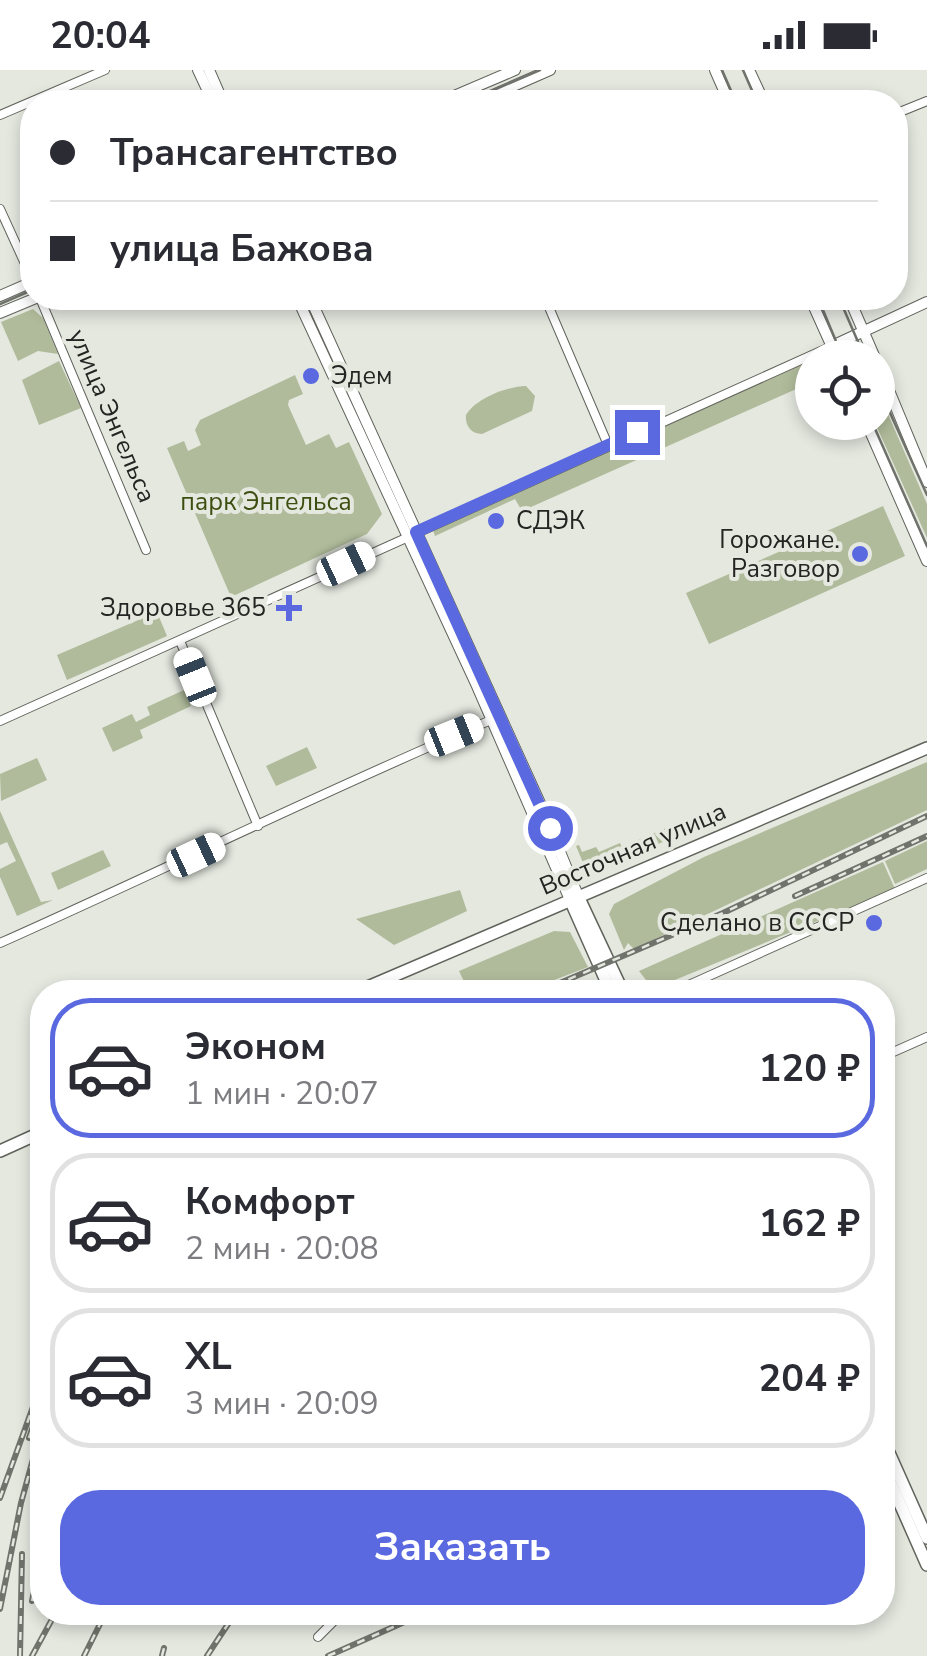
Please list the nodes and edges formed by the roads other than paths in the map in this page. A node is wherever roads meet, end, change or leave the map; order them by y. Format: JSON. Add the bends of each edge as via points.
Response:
{"nodes":[{"id":1,"x":105,"y":70,"type":"edge"},
{"id":2,"x":515,"y":70,"type":"edge"},
{"id":3,"x":550,"y":70,"type":"edge"},
{"id":4,"x":58,"y":90,"type":"edge"},
{"id":5,"x":468,"y":90,"type":"edge"},
{"id":6,"x":504,"y":90,"type":"edge"},
{"id":7,"x":0,"y":209,"type":"edge"},
{"id":8,"x":20,"y":253,"type":"edge"},
{"id":9,"x":927,"y":302,"type":"edge"},
{"id":10,"x":43,"y":310,"type":"edge"},
{"id":11,"x":303,"y":310,"type":"edge"},
{"id":12,"x":315,"y":310,"type":"edge"},
{"id":13,"x":550,"y":310,"type":"edge"},
{"id":14,"x":815,"y":310,"type":"edge"},
{"id":15,"x":854,"y":310,"type":"edge"},
{"id":16,"x":864,"y":332,"type":"junction"},
{"id":17,"x":829,"y":340,"type":"edge"},
{"id":18,"x":852,"y":340,"type":"edge"},
{"id":19,"x":867,"y":340,"type":"edge"},
{"id":20,"x":795,"y":368,"type":"edge"},
{"id":21,"x":895,"y":406,"type":"edge"},
{"id":22,"x":874,"y":440,"type":"edge"},
{"id":23,"x":608,"y":445,"type":"junction"},
{"id":24,"x":927,"y":482,"type":"edge"},
{"id":25,"x":412,"y":534,"type":"junction"},
{"id":26,"x":146,"y":550,"type":"dead end"},
{"id":27,"x":927,"y":561,"type":"edge"},
{"id":28,"x":180,"y":641,"type":"junction"},
{"id":29,"x":491,"y":720,"type":"junction"},
{"id":30,"x":0,"y":721,"type":"edge"},
{"id":31,"x":927,"y":748,"type":"edge"},
{"id":32,"x":258,"y":826,"type":"junction"},
{"id":33,"x":927,"y":878,"type":"edge"},
{"id":34,"x":575,"y":900,"type":"junction"},
{"id":35,"x":0,"y":943,"type":"edge"},
{"id":36,"x":385,"y":980,"type":"edge"},
{"id":37,"x":606,"y":980,"type":"edge"},
{"id":38,"x":617,"y":980,"type":"edge"},
{"id":39,"x":700,"y":980,"type":"edge"},
{"id":40,"x":927,"y":1037,"type":"edge"},
{"id":41,"x":895,"y":1051,"type":"edge"},
{"id":42,"x":30,"y":1137,"type":"edge"},
{"id":43,"x":0,"y":1151,"type":"edge"},
{"id":44,"x":895,"y":1466,"type":"edge"},
{"id":45,"x":895,"y":1492,"type":"edge"},
{"id":46,"x":927,"y":1538,"type":"edge"},
{"id":47,"x":927,"y":1565,"type":"edge"},
{"id":48,"x":330,"y":1625,"type":"edge"},
{"id":49,"x":318,"y":1638,"type":"dead end"}],
"edges":[{"from":1,"to":4,"type":"street"},
{"from":2,"to":5,"type":"main road"},
{"from":3,"to":6,"type":"main road"},
{"from":7,"to":8,"type":"street"},
{"from":9,"to":16,"type":"main road"},
{"from":10,"to":26,"type":"street","name":"улица Энгельса"},
{"from":11,"to":25,"type":"main road"},
{"from":12,"to":25,"type":"main road"},
{"from":13,"to":23,"type":"street"},
{"from":14,"to":17,"type":"main road"},
{"from":15,"to":16,"type":"main road"},
{"from":16,"to":18,"type":"main road"},
{"from":16,"to":19,"type":"main road"},
{"from":20,"to":23,"type":"street"},
{"from":21,"to":24,"type":"main road"},
{"from":22,"to":27,"type":"main road"},
{"from":23,"to":25,"type":"street"},
{"from":25,"to":28,"type":"street"},
{"from":25,"to":29,"type":"main road"},
{"from":25,"to":34,"type":"main road","via":[[539,801]]},
{"from":28,"to":30,"type":"street"},
{"from":28,"to":32,"type":"street"},
{"from":29,"to":32,"type":"street"},
{"from":29,"to":34,"type":"main road"},
{"from":31,"to":34,"type":"main road","name":"Восточная улица"},
{"from":32,"to":35,"type":"street"},
{"from":33,"to":39,"type":"street"},
{"from":34,"to":36,"type":"main road","name":"Восточная улица"},
{"from":34,"to":37,"type":"main road"},
{"from":34,"to":38,"type":"main road"},
{"from":40,"to":41,"type":"street"},
{"from":42,"to":43,"type":"main road"},
{"from":44,"to":46,"type":"main road"},
{"from":45,"to":47,"type":"main road"},
{"from":48,"to":49,"type":"street"}]}
